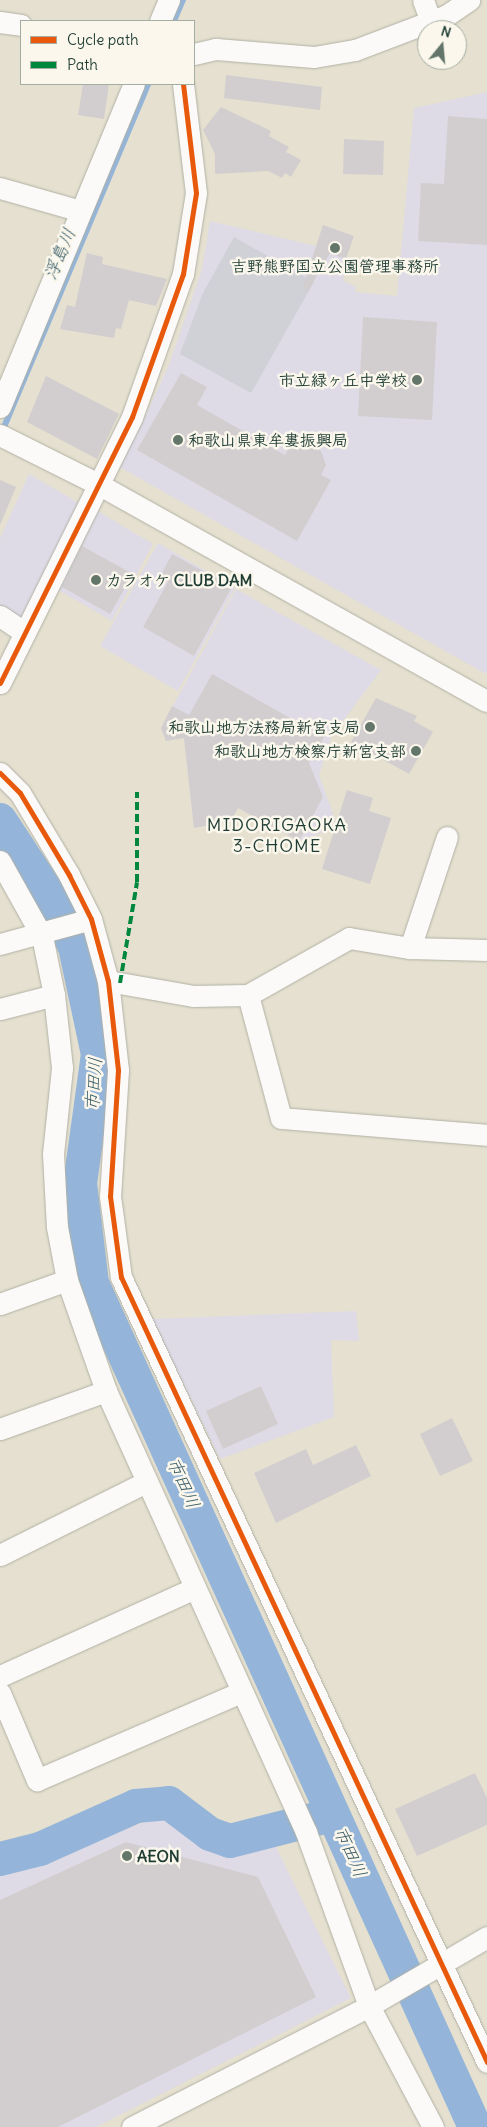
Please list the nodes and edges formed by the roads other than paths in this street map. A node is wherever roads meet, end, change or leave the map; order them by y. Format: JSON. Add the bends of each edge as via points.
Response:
{"nodes":[{"id":1,"x":169,"y":0,"type":"edge"},
{"id":2,"x":423,"y":0,"type":"edge"},
{"id":3,"x":469,"y":0,"type":"edge"},
{"id":4,"x":160,"y":20,"type":"edge"},
{"id":5,"x":430,"y":20,"type":"edge"},
{"id":6,"x":434,"y":20,"type":"edge"},
{"id":7,"x":0,"y":22,"type":"edge"},
{"id":8,"x":20,"y":25,"type":"edge"},
{"id":9,"x":417,"y":27,"type":"edge"},
{"id":10,"x":195,"y":54,"type":"edge"},
{"id":11,"x":134,"y":85,"type":"edge"},
{"id":12,"x":183,"y":85,"type":"edge"},
{"id":13,"x":0,"y":188,"type":"edge"},
{"id":14,"x":81,"y":210,"type":"junction"},
{"id":15,"x":0,"y":407,"type":"edge"},
{"id":16,"x":0,"y":435,"type":"edge"},
{"id":17,"x":98,"y":484,"type":"junction"},
{"id":18,"x":0,"y":616,"type":"edge"},
{"id":19,"x":26,"y":632,"type":"junction"},
{"id":20,"x":0,"y":683,"type":"edge"},
{"id":21,"x":487,"y":701,"type":"edge"},
{"id":22,"x":0,"y":773,"type":"edge"},
{"id":23,"x":447,"y":837,"type":"dead end"},
{"id":24,"x":0,"y":861,"type":"edge"},
{"id":25,"x":91,"y":919,"type":"junction"},
{"id":26,"x":42,"y":936,"type":"junction"},
{"id":27,"x":0,"y":944,"type":"edge"},
{"id":28,"x":410,"y":948,"type":"junction"},
{"id":29,"x":487,"y":950,"type":"edge"},
{"id":30,"x":108,"y":981,"type":"junction"},
{"id":31,"x":54,"y":994,"type":"junction"},
{"id":32,"x":248,"y":995,"type":"junction"},
{"id":33,"x":0,"y":1008,"type":"edge"},
{"id":34,"x":487,"y":1135,"type":"edge"},
{"id":35,"x":67,"y":1280,"type":"junction"},
{"id":36,"x":0,"y":1304,"type":"edge"},
{"id":37,"x":106,"y":1392,"type":"junction"},
{"id":38,"x":0,"y":1429,"type":"edge"},
{"id":39,"x":146,"y":1482,"type":"junction"},
{"id":40,"x":0,"y":1555,"type":"edge"},
{"id":41,"x":195,"y":1588,"type":"junction"},
{"id":42,"x":0,"y":1676,"type":"edge"},
{"id":43,"x":241,"y":1692,"type":"junction"},
{"id":44,"x":0,"y":1693,"type":"edge"},
{"id":45,"x":4,"y":1713,"type":"edge"},
{"id":46,"x":487,"y":1936,"type":"edge"},
{"id":47,"x":441,"y":1966,"type":"junction"},
{"id":48,"x":375,"y":2002,"type":"junction"},
{"id":49,"x":487,"y":2062,"type":"edge"},
{"id":50,"x":132,"y":2127,"type":"edge"},
{"id":51,"x":433,"y":2127,"type":"edge"}],
"edges":[{"from":1,"to":4,"type":"street"},
{"from":2,"to":5,"type":"street"},
{"from":3,"to":6,"type":"street"},
{"from":7,"to":8,"type":"street"},
{"from":9,"to":10,"type":"street","via":[[355,50],[314,57],[216,50]]},
{"from":11,"to":14,"type":"street"},
{"from":12,"to":17,"type":"street","via":[[196,193],[183,274],[147,382]]},
{"from":13,"to":14,"type":"street"},
{"from":14,"to":15,"type":"street"},
{"from":16,"to":17,"type":"street"},
{"from":17,"to":19,"type":"street"},
{"from":17,"to":21,"type":"street"},
{"from":18,"to":19,"type":"street"},
{"from":19,"to":20,"type":"street"},
{"from":22,"to":25,"type":"street","via":[[20,793]]},
{"from":23,"to":28,"type":"street"},
{"from":24,"to":26,"type":"street"},
{"from":25,"to":26,"type":"street"},
{"from":25,"to":30,"type":"street"},
{"from":26,"to":27,"type":"street"},
{"from":26,"to":31,"type":"street"},
{"from":28,"to":29,"type":"street"},
{"from":28,"to":32,"type":"street","via":[[349,938]]},
{"from":30,"to":32,"type":"street","via":[[193,996]]},
{"from":30,"to":47,"type":"street","via":[[118,1070],[110,1196],[121,1277]]},
{"from":31,"to":33,"type":"street"},
{"from":31,"to":35,"type":"street","via":[[62,1068],[53,1154],[57,1227]]},
{"from":32,"to":34,"type":"street","via":[[281,1118]]},
{"from":35,"to":36,"type":"street"},
{"from":35,"to":37,"type":"street"},
{"from":37,"to":38,"type":"street"},
{"from":37,"to":39,"type":"street"},
{"from":39,"to":40,"type":"street"},
{"from":39,"to":41,"type":"street"},
{"from":41,"to":42,"type":"street"},
{"from":41,"to":43,"type":"street"},
{"from":43,"to":45,"type":"street","via":[[37,1780]]},
{"from":43,"to":48,"type":"street","via":[[301,1823]]},
{"from":44,"to":45,"type":"street"},
{"from":46,"to":47,"type":"street"},
{"from":47,"to":48,"type":"street"},
{"from":47,"to":49,"type":"street"},
{"from":48,"to":50,"type":"street"},
{"from":48,"to":51,"type":"street"}]}
